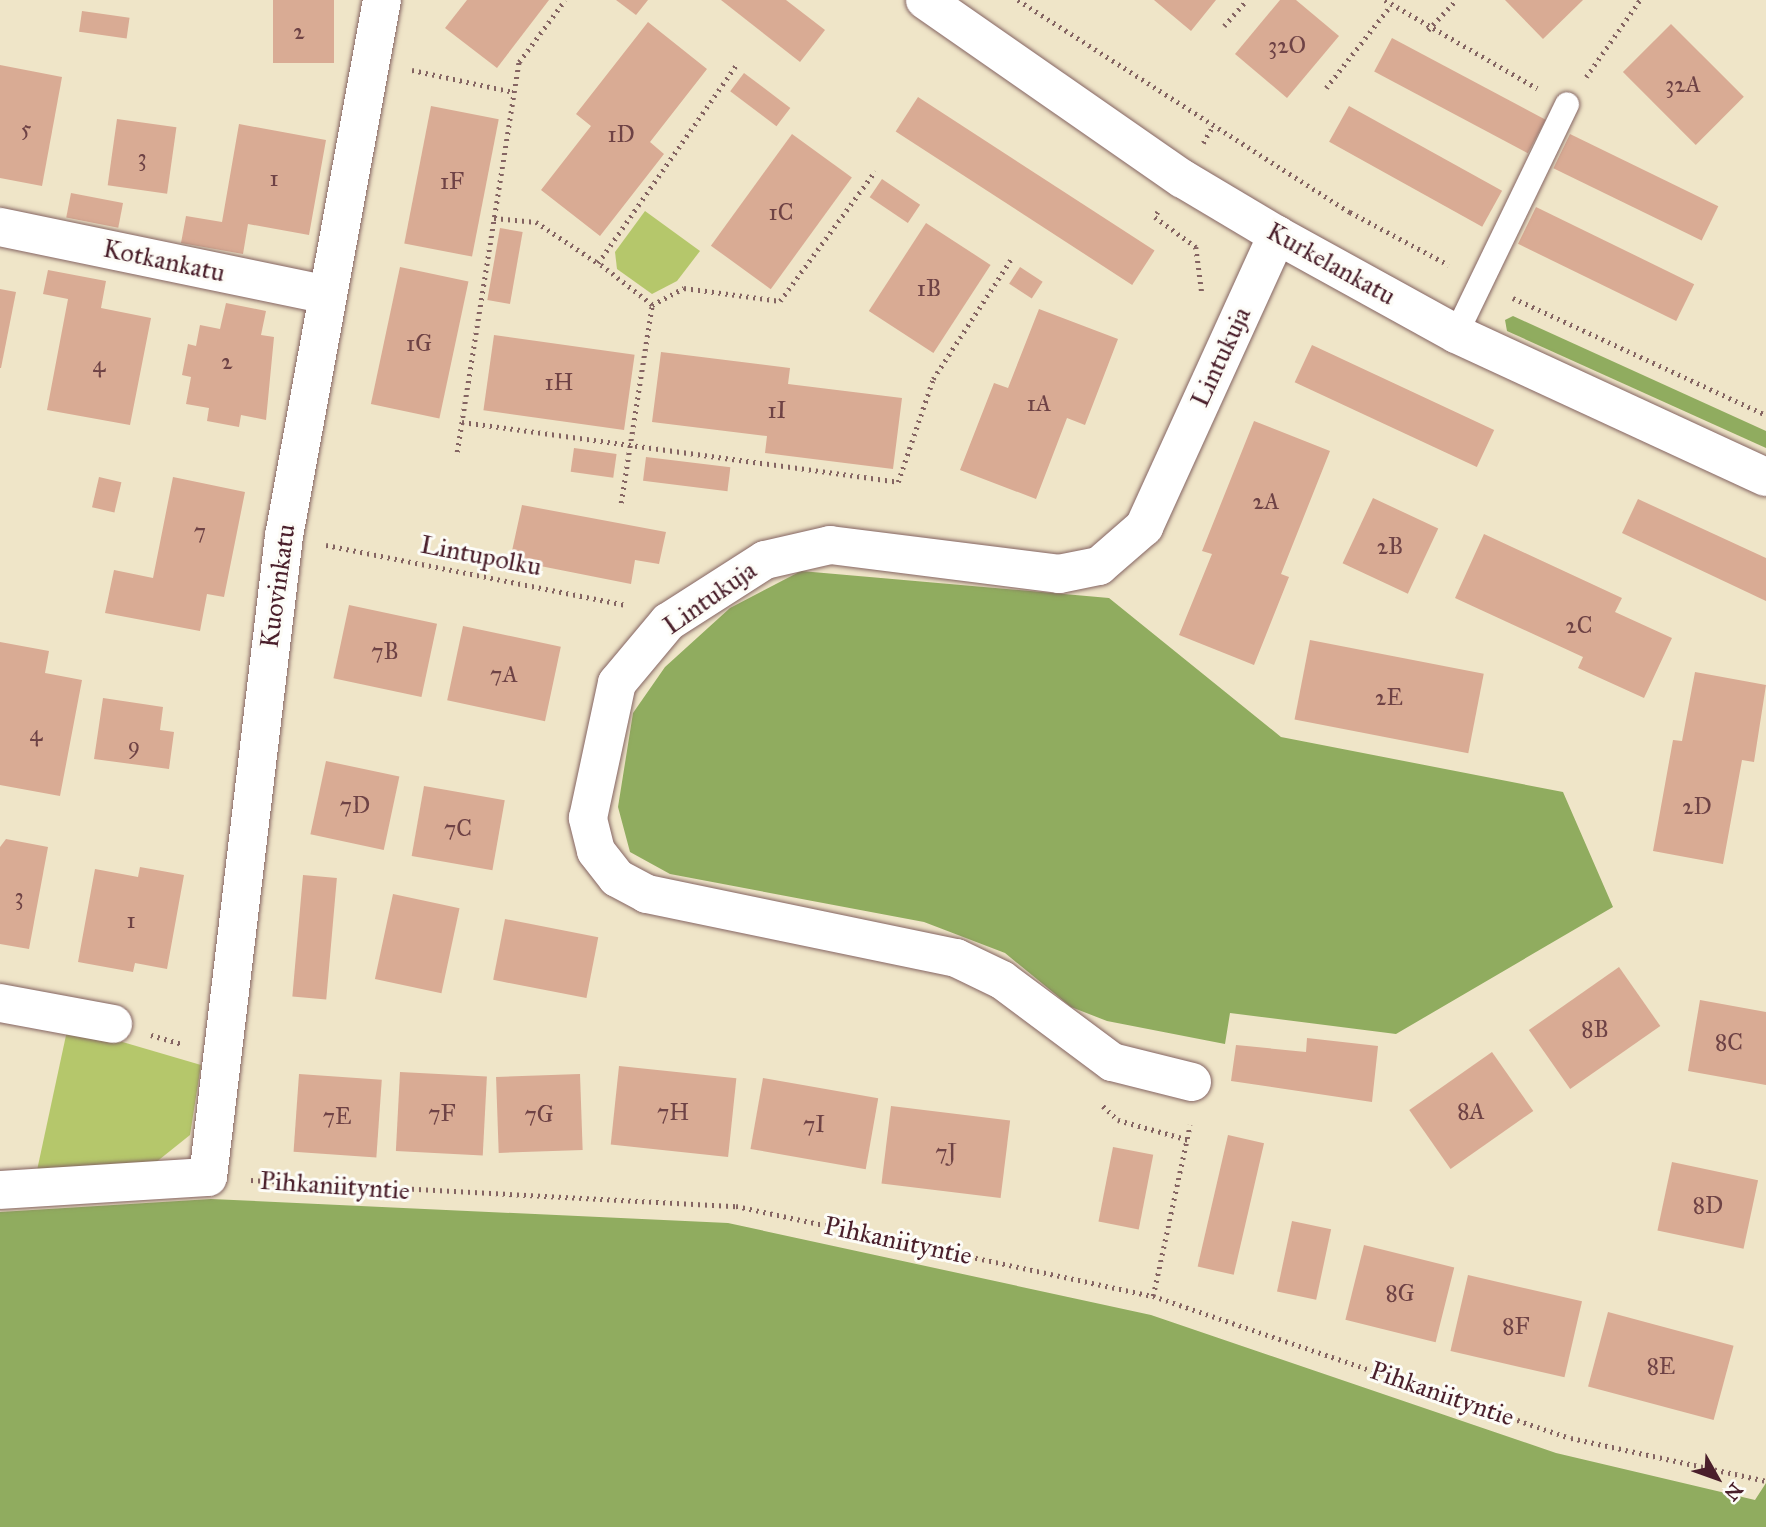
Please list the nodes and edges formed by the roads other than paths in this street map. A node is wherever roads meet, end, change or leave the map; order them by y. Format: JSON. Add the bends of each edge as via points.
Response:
{"nodes":[{"id":1,"x":382,"y":0,"type":"edge"},
{"id":2,"x":925,"y":0,"type":"edge"},
{"id":3,"x":1567,"y":104,"type":"road end"},
{"id":4,"x":0,"y":227,"type":"edge"},
{"id":5,"x":1277,"y":235,"type":"junction"},
{"id":6,"x":327,"y":295,"type":"junction"},
{"id":7,"x":1456,"y":334,"type":"junction"},
{"id":8,"x":1766,"y":477,"type":"edge"},
{"id":9,"x":0,"y":1003,"type":"edge"},
{"id":10,"x":113,"y":1024,"type":"road end"},
{"id":11,"x":1192,"y":1082,"type":"road end"},
{"id":12,"x":0,"y":1190,"type":"edge"}],
"edges":[{"from":1,"to":6,"type":"street","name":"Kuovinkatu"},
{"from":2,"to":5,"type":"street","name":"Kurkelankatu","via":[[1183,179]]},
{"from":3,"to":7,"type":"lane"},
{"from":4,"to":6,"type":"street","name":"Kotkankatu"},
{"from":5,"to":7,"type":"street","name":"Kurkelankatu"},
{"from":5,"to":11,"type":"street","name":"Lintukuja","via":[[1144,527],[1099,566],[1059,574],[830,545],[765,560],[668,622],[617,683],[588,818],[596,852],[617,878],[647,894],[956,958],[1002,980],[1112,1062]]},
{"from":6,"to":12,"type":"street","name":"Kuovinkatu","via":[[284,536],[208,1177]]},
{"from":7,"to":8,"type":"street","name":"Kurkelankatu"},
{"from":9,"to":10,"type":"street"}]}
